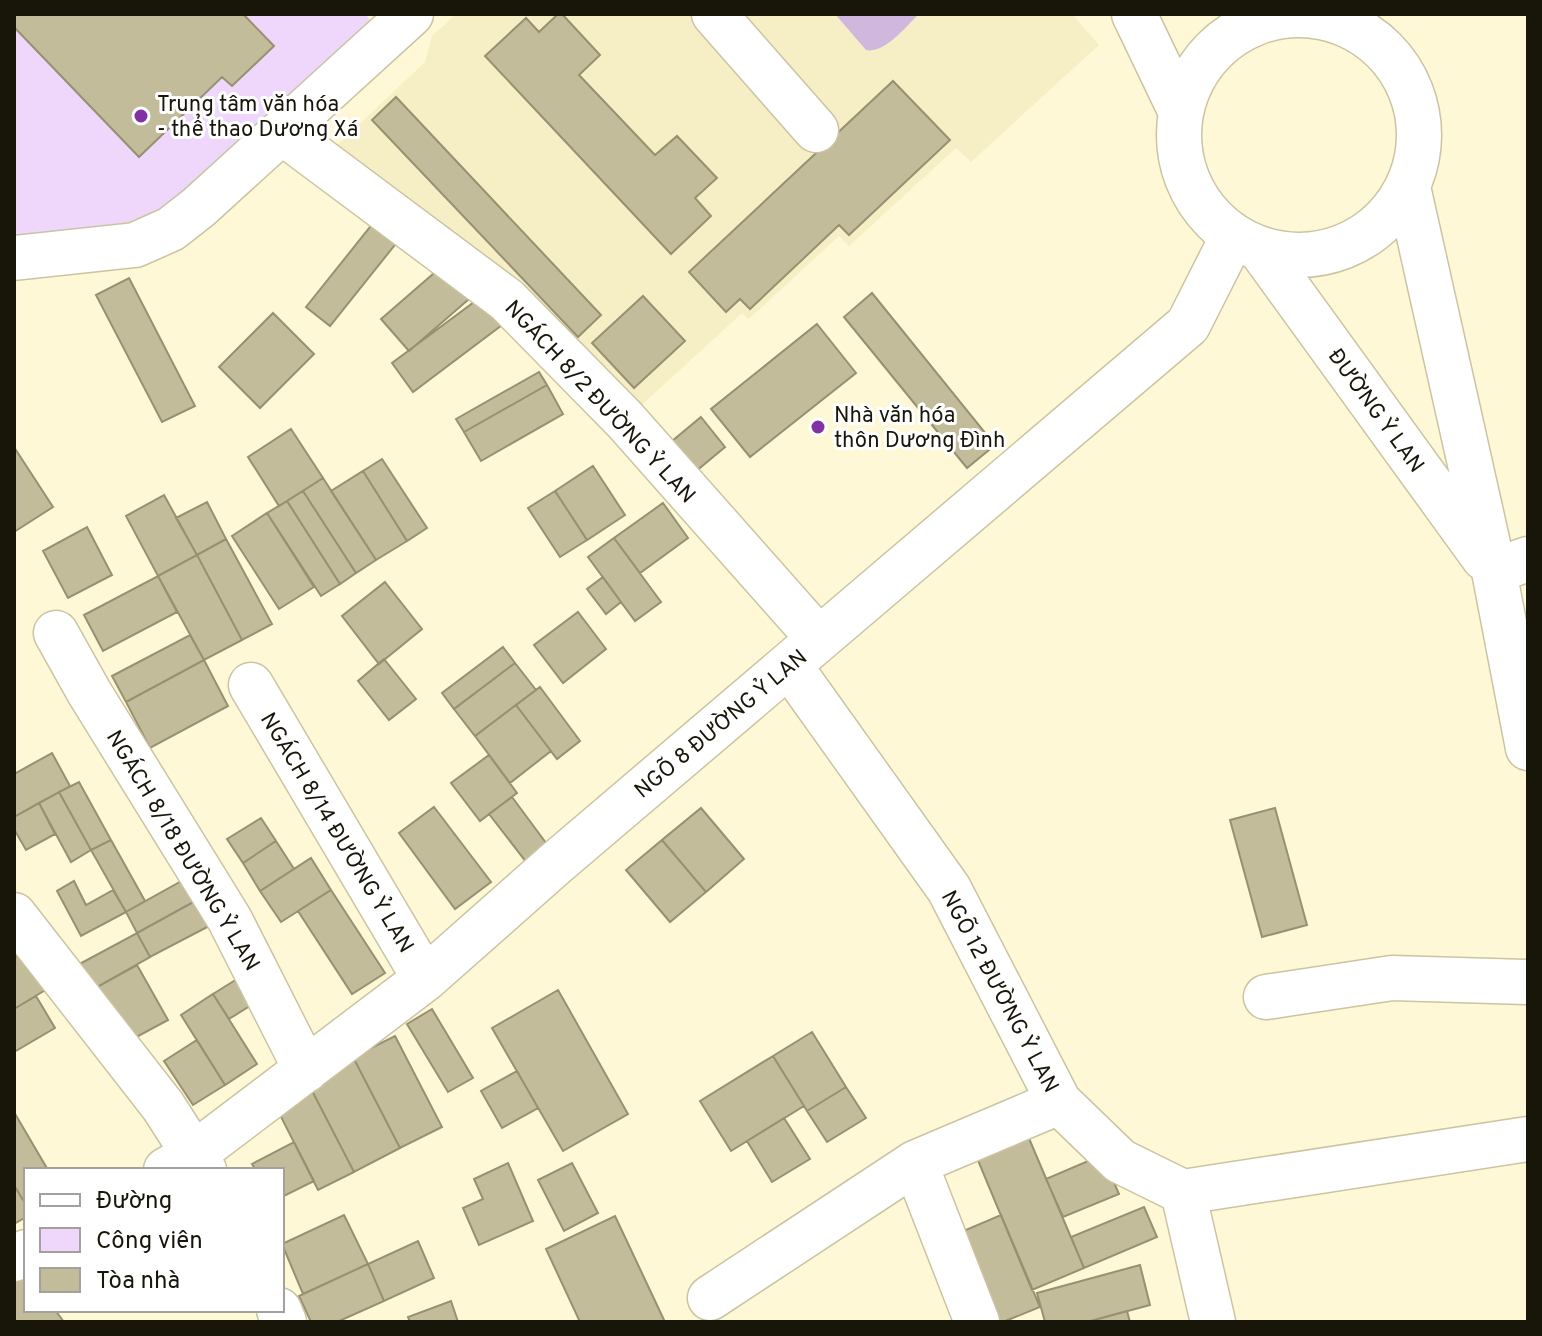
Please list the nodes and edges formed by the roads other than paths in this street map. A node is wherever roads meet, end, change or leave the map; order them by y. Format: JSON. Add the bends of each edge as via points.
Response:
{"nodes":[{"id":1,"x":411,"y":14,"type":"edge"},
{"id":2,"x":714,"y":14,"type":"edge"},
{"id":3,"x":1134,"y":14,"type":"edge"},
{"id":4,"x":1309,"y":14,"type":"edge"},
{"id":5,"x":1180,"y":110,"type":"junction"},
{"id":6,"x":816,"y":130,"type":"dead end"},
{"id":7,"x":282,"y":132,"type":"junction"},
{"id":8,"x":1408,"y":187,"type":"junction"},
{"id":9,"x":1246,"y":243,"type":"junction"},
{"id":10,"x":14,"y":258,"type":"edge"},
{"id":11,"x":1511,"y":565,"type":"edge"},
{"id":12,"x":56,"y":633,"type":"dead end"},
{"id":13,"x":804,"y":652,"type":"junction"},
{"id":14,"x":251,"y":685,"type":"dead end"},
{"id":15,"x":1528,"y":748,"type":"edge"},
{"id":16,"x":14,"y":915,"type":"edge"},
{"id":17,"x":425,"y":979,"type":"junction"},
{"id":18,"x":1528,"y":982,"type":"edge"},
{"id":19,"x":1266,"y":997,"type":"dead end"},
{"id":20,"x":306,"y":1070,"type":"junction"},
{"id":21,"x":1059,"y":1102,"type":"junction"},
{"id":22,"x":1528,"y":1139,"type":"edge"},
{"id":23,"x":915,"y":1163,"type":"junction"},
{"id":24,"x":188,"y":1165,"type":"edge"},
{"id":25,"x":1183,"y":1192,"type":"junction"},
{"id":26,"x":710,"y":1298,"type":"dead end"},
{"id":27,"x":977,"y":1322,"type":"edge"},
{"id":28,"x":1213,"y":1322,"type":"edge"}],
"edges":[{"from":1,"to":7,"type":"street"},
{"from":2,"to":6,"type":"street"},
{"from":3,"to":5,"type":"street"},
{"from":4,"to":5,"type":"street","via":[[1252,24],[1226,38],[1205,58]]},
{"from":4,"to":8,"type":"street","via":[[1364,33],[1404,74],[1419,130]]},
{"from":5,"to":9,"type":"street","via":[[1182,168],[1194,195],[1211,218]]},
{"from":7,"to":10,"type":"street","via":[[171,229],[135,245]]},
{"from":7,"to":13,"type":"street","name":"NGÁCH 8/2 ĐƯỜNG Ỷ LAN","via":[[507,300],[625,420]]},
{"from":8,"to":9,"type":"street","via":[[1392,212],[1345,246],[1289,257]]},
{"from":8,"to":11,"type":"street","name":"ĐƯỜNG Ỷ LAN"},
{"from":9,"to":11,"type":"street","name":"ĐƯỜNG Ỷ LAN"},
{"from":9,"to":13,"type":"street","name":"NGÕ 8 ĐƯỜNG Ỷ LAN","via":[[1188,325]]},
{"from":11,"to":15,"type":"street","name":"ĐƯỜNG Ỷ LAN"},
{"from":12,"to":20,"type":"street","name":"NGÁCH 8/18 ĐƯỜNG Ỷ LAN","via":[[230,920]]},
{"from":13,"to":17,"type":"street","name":"NGÕ 8 ĐƯỜNG Ỷ LAN"},
{"from":13,"to":21,"type":"street","name":"NGÕ 12 ĐƯỜNG Ỷ LAN","via":[[949,889]]},
{"from":14,"to":17,"type":"street","name":"NGÁCH 8/14 ĐƯỜNG Ỷ LAN"},
{"from":16,"to":24,"type":"street","via":[[163,1106]]},
{"from":17,"to":20,"type":"street","name":"NGÕ 8 ĐƯỜNG Ỷ LAN"},
{"from":18,"to":19,"type":"street","via":[[1392,978]]},
{"from":20,"to":24,"type":"street","name":"NGÕ 8 ĐƯỜNG Ỷ LAN"},
{"from":21,"to":23,"type":"street"},
{"from":21,"to":25,"type":"street","name":"NGÕ 12 ĐƯỜNG Ỷ LAN","via":[[1120,1161]]},
{"from":22,"to":25,"type":"street"},
{"from":23,"to":26,"type":"street"},
{"from":23,"to":27,"type":"street"},
{"from":25,"to":28,"type":"street"}]}
